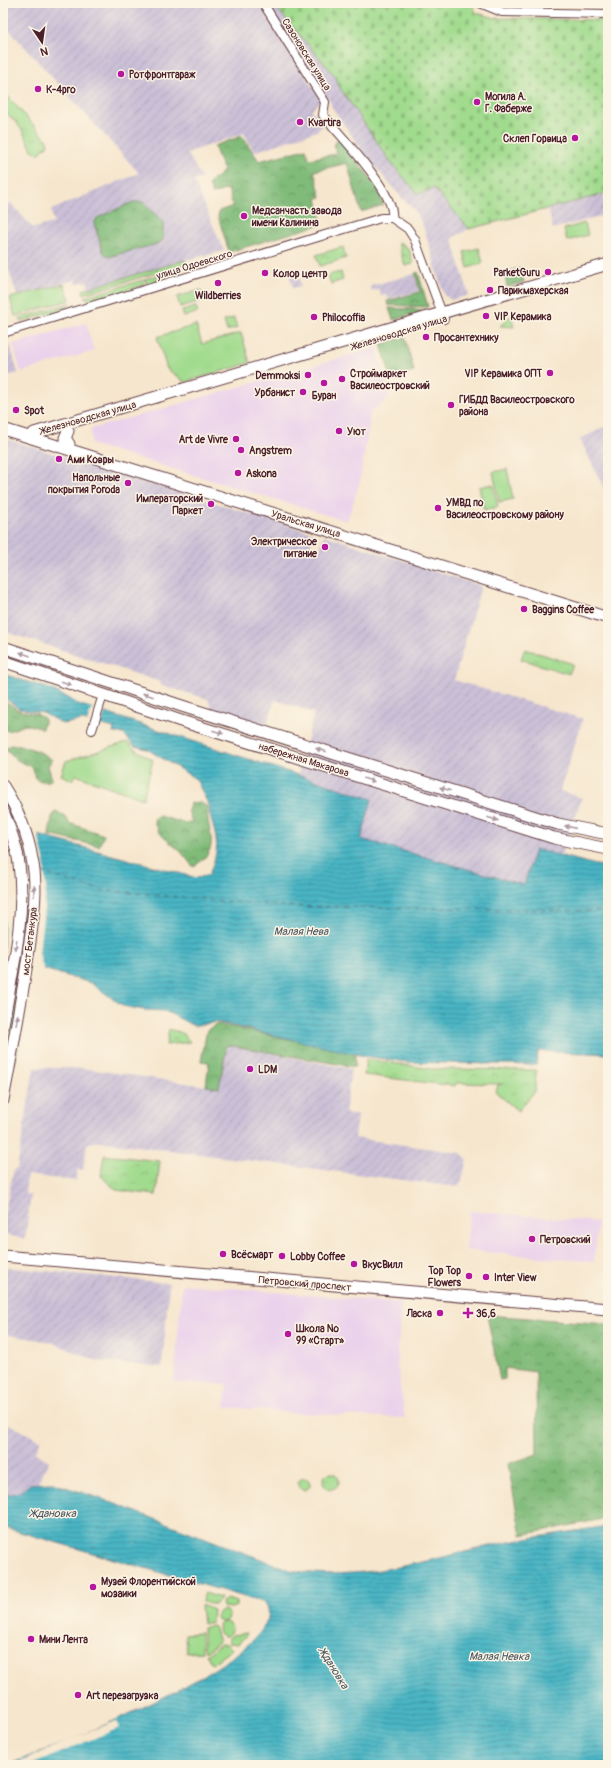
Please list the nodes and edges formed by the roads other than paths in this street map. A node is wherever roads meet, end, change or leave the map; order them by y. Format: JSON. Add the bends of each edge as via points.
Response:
{"nodes":[{"id":1,"x":263,"y":3,"type":"edge"},
{"id":2,"x":480,"y":3,"type":"edge"},
{"id":3,"x":608,"y":14,"type":"edge"},
{"id":4,"x":392,"y":218,"type":"junction"},
{"id":5,"x":608,"y":264,"type":"edge"},
{"id":6,"x":608,"y":270,"type":"edge"},
{"id":7,"x":442,"y":316,"type":"junction"},
{"id":8,"x":3,"y":333,"type":"edge"},
{"id":9,"x":3,"y":423,"type":"edge"},
{"id":10,"x":3,"y":429,"type":"edge"},
{"id":11,"x":68,"y":431,"type":"junction"},
{"id":12,"x":33,"y":435,"type":"junction"},
{"id":13,"x":47,"y":437,"type":"junction"},
{"id":14,"x":69,"y":444,"type":"junction"},
{"id":15,"x":608,"y":611,"type":"edge"},
{"id":16,"x":608,"y":618,"type":"edge"},
{"id":17,"x":3,"y":646,"type":"edge"},
{"id":18,"x":3,"y":661,"type":"edge"},
{"id":19,"x":103,"y":695,"type":"junction"},
{"id":20,"x":93,"y":727,"type":"dead end"},
{"id":21,"x":3,"y":786,"type":"edge"},
{"id":22,"x":3,"y":811,"type":"edge"},
{"id":23,"x":608,"y":834,"type":"edge"},
{"id":24,"x":608,"y":849,"type":"edge"},
{"id":25,"x":3,"y":1025,"type":"edge"},
{"id":26,"x":3,"y":1100,"type":"edge"},
{"id":27,"x":3,"y":1250,"type":"edge"},
{"id":28,"x":3,"y":1256,"type":"edge"},
{"id":29,"x":608,"y":1303,"type":"edge"},
{"id":30,"x":608,"y":1309,"type":"edge"}],
"edges":[{"from":1,"to":4,"type":"street","name":"Сазоновская улица","via":[[325,102],[323,115],[386,195],[393,212]]},
{"from":2,"to":3,"type":"street","via":[[502,12]]},
{"from":4,"to":7,"type":"street","via":[[408,230],[415,240]]},
{"from":4,"to":8,"type":"street","name":"улица Одоевского","via":[[381,218]]},
{"from":5,"to":7,"type":"main road","name":"Железноводская улица"},
{"from":6,"to":7,"type":"main road","name":"Железноводская улица"},
{"from":7,"to":11,"type":"main road","name":"Железноводская улица"},
{"from":7,"to":12,"type":"main road","name":"Железноводская улица"},
{"from":9,"to":12,"type":"main road","name":"Уральская улица"},
{"from":10,"to":12,"type":"main road","name":"Уральская улица"},
{"from":11,"to":13,"type":"main road","name":"Железноводская улица"},
{"from":11,"to":14,"type":"main road","via":[[65,438]]},
{"from":12,"to":13,"type":"main road","name":"Железноводская улица"},
{"from":12,"to":16,"type":"main road","name":"Уральская улица"},
{"from":13,"to":14,"type":"main road","name":"Уральская улица"},
{"from":14,"to":15,"type":"main road","name":"Уральская улица"},
{"from":23,"to":17,"type":"main road","name":"набережная Макарова","one_way":true,"via":[[558,824],[185,707]]},
{"from":18,"to":19,"type":"main road","name":"набережная Макарова","one_way":true},
{"from":19,"to":20,"type":"street"},
{"from":19,"to":24,"type":"main road","name":"набережная Макарова","one_way":true,"via":[[554,838]]},
{"from":26,"to":21,"type":"main road","name":"мост Бетанкура","one_way":true,"via":[[33,921],[34,890],[33,860],[24,830],[10,796]]},
{"from":22,"to":25,"type":"main road","name":"мост Бетанкура","one_way":true,"via":[[19,862],[22,890],[20,920]]},
{"from":27,"to":29,"type":"main road","name":"Петровский проспект"},
{"from":28,"to":30,"type":"main road","name":"Петровский проспект"}]}
